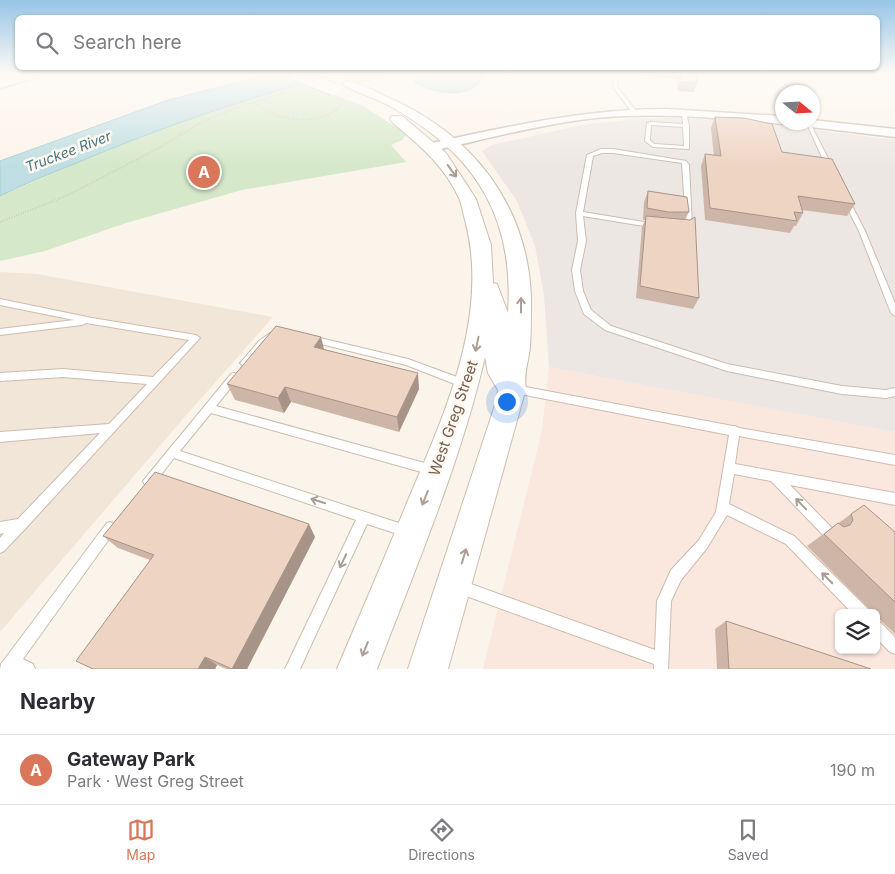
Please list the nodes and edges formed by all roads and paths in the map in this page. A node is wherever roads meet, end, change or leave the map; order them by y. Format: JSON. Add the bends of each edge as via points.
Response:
{"nodes":[{"id":1,"x":254,"y":104,"type":"joint"},
{"id":2,"x":342,"y":104,"type":"edge"},
{"id":3,"x":397,"y":104,"type":"edge"},
{"id":4,"x":629,"y":104,"type":"edge"},
{"id":5,"x":684,"y":112,"type":"junction"},
{"id":6,"x":635,"y":113,"type":"junction"},
{"id":7,"x":775,"y":119,"type":"edge"},
{"id":8,"x":820,"y":124,"type":"edge"},
{"id":9,"x":686,"y":126,"type":"junction"},
{"id":10,"x":811,"y":130,"type":"edge"},
{"id":11,"x":895,"y":133,"type":"edge"},
{"id":12,"x":443,"y":145,"type":"junction"},
{"id":13,"x":835,"y":178,"type":"edge"},
{"id":14,"x":844,"y":196,"type":"edge"},
{"id":15,"x":579,"y":213,"type":"junction"},
{"id":16,"x":0,"y":222,"type":"edge"},
{"id":17,"x":664,"y":227,"type":"edge"},
{"id":18,"x":678,"y":229,"type":"edge"},
{"id":19,"x":484,"y":275,"type":"junction"},
{"id":20,"x":0,"y":302,"type":"edge"},
{"id":21,"x":895,"y":313,"type":"edge"},
{"id":22,"x":92,"y":321,"type":"junction"},
{"id":23,"x":0,"y":332,"type":"edge"},
{"id":24,"x":284,"y":333,"type":"edge"},
{"id":25,"x":302,"y":337,"type":"edge"},
{"id":26,"x":0,"y":377,"type":"edge"},
{"id":27,"x":156,"y":381,"type":"junction"},
{"id":28,"x":467,"y":385,"type":"junction"},
{"id":29,"x":513,"y":388,"type":"junction"},
{"id":30,"x":895,"y":392,"type":"edge"},
{"id":31,"x":208,"y":408,"type":"junction"},
{"id":32,"x":112,"y":428,"type":"junction"},
{"id":33,"x":735,"y":430,"type":"junction"},
{"id":34,"x":0,"y":437,"type":"edge"},
{"id":35,"x":172,"y":453,"type":"junction"},
{"id":36,"x":895,"y":460,"type":"edge"},
{"id":37,"x":729,"y":468,"type":"junction"},
{"id":38,"x":436,"y":471,"type":"junction"},
{"id":39,"x":774,"y":476,"type":"junction"},
{"id":40,"x":140,"y":491,"type":"edge"},
{"id":41,"x":895,"y":499,"type":"edge"},
{"id":42,"x":723,"y":506,"type":"junction"},
{"id":43,"x":364,"y":517,"type":"junction"},
{"id":44,"x":116,"y":522,"type":"edge"},
{"id":45,"x":21,"y":525,"type":"junction"},
{"id":46,"x":0,"y":528,"type":"edge"},
{"id":47,"x":412,"y":532,"type":"junction"},
{"id":48,"x":828,"y":532,"type":"edge"},
{"id":49,"x":0,"y":547,"type":"edge"},
{"id":50,"x":454,"y":584,"type":"junction"},
{"id":51,"x":858,"y":609,"type":"edge"},
{"id":52,"x":880,"y":632,"type":"edge"},
{"id":53,"x":895,"y":647,"type":"edge"},
{"id":54,"x":9,"y":665,"type":"edge"},
{"id":55,"x":662,"y":665,"type":"edge"},
{"id":56,"x":28,"y":669,"type":"edge"},
{"id":57,"x":292,"y":669,"type":"edge"},
{"id":58,"x":357,"y":669,"type":"edge"},
{"id":59,"x":428,"y":669,"type":"edge"},
{"id":60,"x":440,"y":669,"type":"edge"}],
"edges":[{"from":1,"to":2,"type":"path","via":[[283,118],[309,119],[338,110]]},
{"from":1,"to":16,"type":"path","via":[[188,129],[159,148],[66,196]]},
{"from":3,"to":12,"type":"main road","name":"West Greg Street","via":[[416,114]]},
{"from":4,"to":6,"type":"lane"},
{"from":5,"to":6,"type":"street"},
{"from":5,"to":7,"type":"street"},
{"from":5,"to":9,"type":"lane"},
{"from":6,"to":12,"type":"street","via":[[575,118]]},
{"from":8,"to":11,"type":"street"},
{"from":9,"to":9,"type":"lane","via":[[687,148],[652,145],[647,140],[651,123]]},
{"from":10,"to":13,"type":"lane"},
{"from":12,"to":19,"type":"main road","name":"West Greg Street","one_way":true,"via":[[468,198],[479,231]]},
{"from":29,"to":12,"type":"main road","name":"West Greg Street","one_way":true,"via":[[522,311],[515,246],[504,214],[474,164]]},
{"from":14,"to":21,"type":"lane","via":[[862,231]]},
{"from":15,"to":17,"type":"lane"},
{"from":15,"to":18,"type":"lane","via":[[590,155],[594,152],[612,151],[678,160],[686,165],[689,225]]},
{"from":15,"to":30,"type":"lane","via":[[582,241],[576,270],[578,291],[587,312],[608,328],[727,367],[842,390]]},
{"from":19,"to":28,"type":"main road","name":"West Greg Street","one_way":true,"via":[[479,337]]},
{"from":19,"to":29,"type":"main road","via":[[500,326],[497,358],[500,374]]},
{"from":20,"to":22,"type":"lane"},
{"from":22,"to":23,"type":"lane"},
{"from":22,"to":27,"type":"lane","via":[[196,338]]},
{"from":24,"to":31,"type":"lane","via":[[277,333],[262,343]]},
{"from":25,"to":28,"type":"lane","via":[[408,362]]},
{"from":26,"to":27,"type":"lane","via":[[63,373]]},
{"from":27,"to":32,"type":"lane"},
{"from":28,"to":38,"type":"main road","name":"West Greg Street"},
{"from":29,"to":33,"type":"lane"},
{"from":50,"to":29,"type":"main road","name":"West Greg Street","one_way":true},
{"from":31,"to":35,"type":"lane"},
{"from":31,"to":38,"type":"lane"},
{"from":32,"to":34,"type":"lane"},
{"from":32,"to":45,"type":"lane"},
{"from":33,"to":36,"type":"lane"},
{"from":33,"to":37,"type":"lane"},
{"from":35,"to":40,"type":"lane"},
{"from":43,"to":35,"type":"lane","one_way":true},
{"from":37,"to":39,"type":"lane"},
{"from":37,"to":42,"type":"lane"},
{"from":38,"to":47,"type":"main road","name":"West Greg Street","one_way":true},
{"from":39,"to":41,"type":"lane"},
{"from":48,"to":39,"type":"lane","one_way":true},
{"from":51,"to":42,"type":"lane","one_way":true,"via":[[790,540]]},
{"from":42,"to":55,"type":"lane","via":[[722,514],[703,544],[676,575],[664,601]]},
{"from":43,"to":47,"type":"lane"},
{"from":43,"to":57,"type":"lane","one_way":true},
{"from":44,"to":54,"type":"lane"},
{"from":45,"to":46,"type":"lane"},
{"from":45,"to":49,"type":"lane"},
{"from":47,"to":58,"type":"main road","name":"West Greg Street","one_way":true},
{"from":50,"to":55,"type":"lane"},
{"from":50,"to":59,"type":"main road","name":"West Greg Street"},
{"from":50,"to":60,"type":"main road"},
{"from":52,"to":53,"type":"lane"},
{"from":54,"to":56,"type":"lane"}]}
